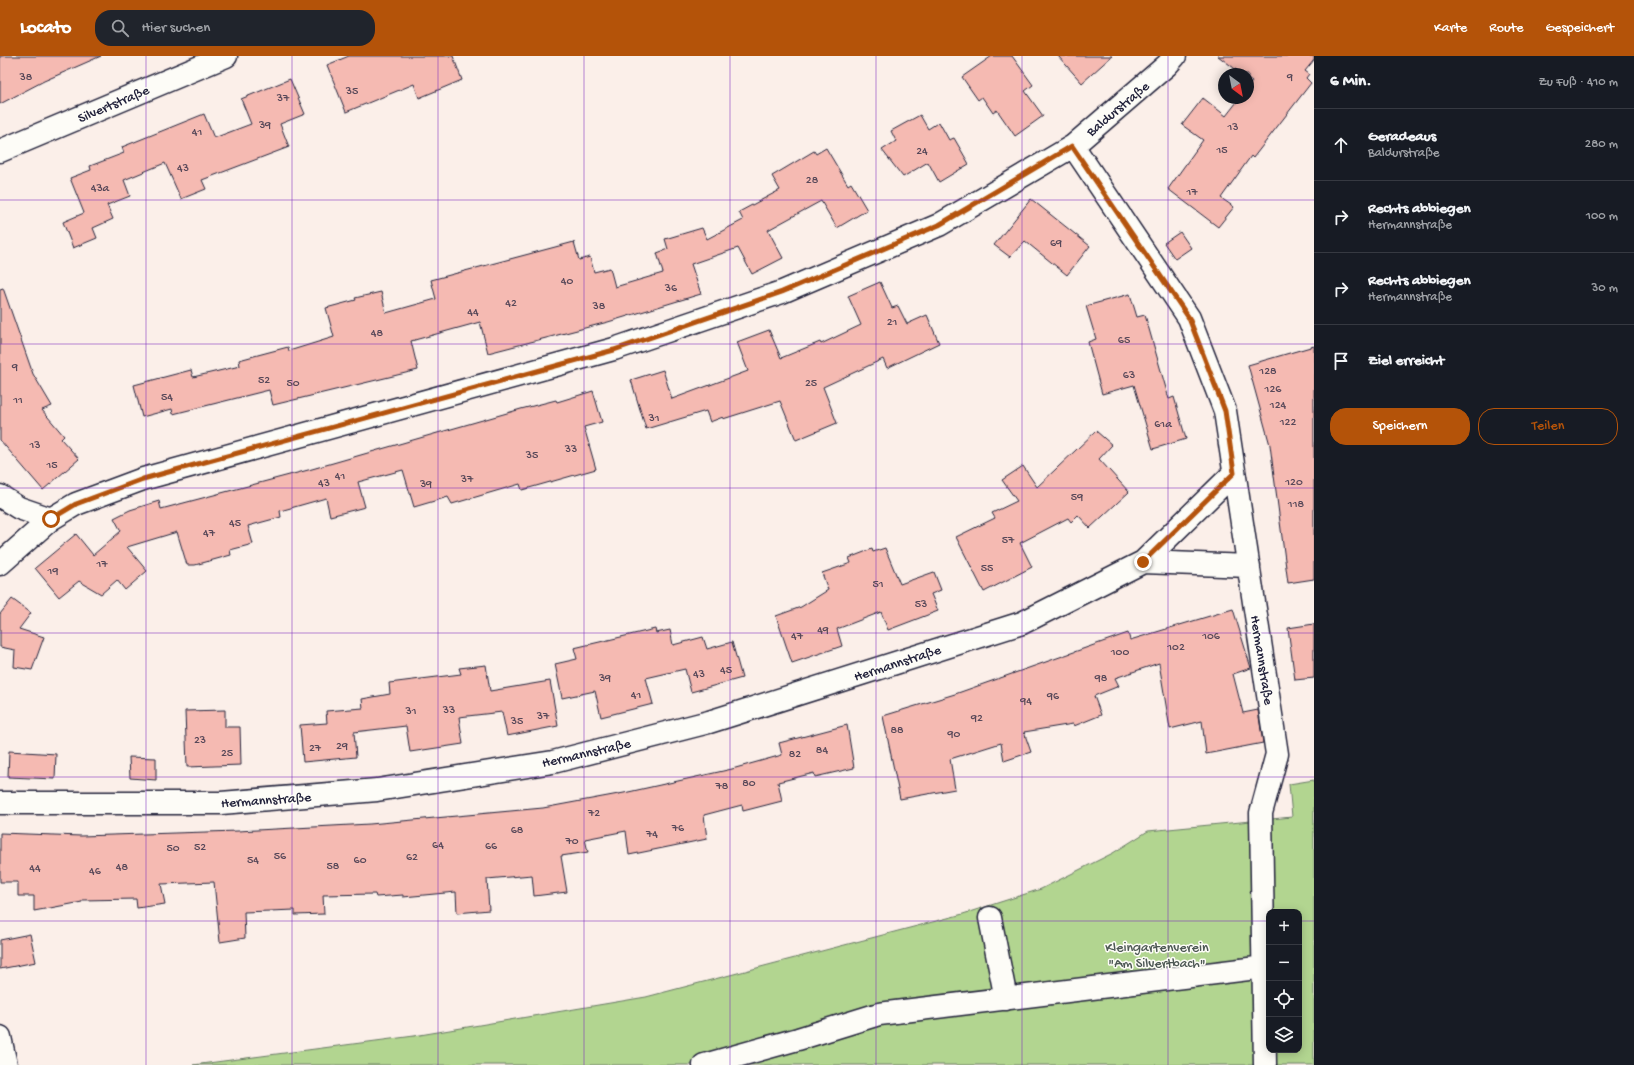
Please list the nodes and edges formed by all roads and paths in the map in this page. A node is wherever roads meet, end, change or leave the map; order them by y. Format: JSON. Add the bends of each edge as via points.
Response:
{"nodes":[{"id":1,"x":226,"y":56,"type":"edge"},
{"id":2,"x":1175,"y":56,"type":"edge"},
{"id":3,"x":1072,"y":146,"type":"junction"},
{"id":4,"x":0,"y":151,"type":"edge"},
{"id":5,"x":1234,"y":473,"type":"junction"},
{"id":6,"x":0,"y":496,"type":"edge"},
{"id":7,"x":51,"y":519,"type":"junction"},
{"id":8,"x":1143,"y":562,"type":"junction"},
{"id":9,"x":0,"y":564,"type":"edge"},
{"id":10,"x":1249,"y":566,"type":"junction"},
{"id":11,"x":0,"y":803,"type":"edge"},
{"id":12,"x":990,"y":918,"type":"dead end"},
{"id":13,"x":1265,"y":967,"type":"junction"},
{"id":14,"x":1006,"y":999,"type":"junction"},
{"id":15,"x":0,"y":1036,"type":"edge"},
{"id":16,"x":6,"y":1065,"type":"edge"},
{"id":17,"x":704,"y":1065,"type":"edge"},
{"id":18,"x":1265,"y":1065,"type":"edge"}],
"edges":[{"from":1,"to":4,"type":"street","name":"Silvertstraße"},
{"from":2,"to":3,"type":"street","name":"Baldurstraße","via":[[1167,66]]},
{"from":3,"to":5,"type":"street","name":"Hermannstraße","via":[[1189,318],[1225,411]]},
{"from":3,"to":7,"type":"street","name":"Baldurstraße","via":[[939,225],[782,292],[614,350],[143,479],[76,504]]},
{"from":5,"to":8,"type":"street","name":"Hermannstraße"},
{"from":5,"to":10,"type":"street","name":"Hermannstraße"},
{"from":6,"to":7,"type":"street","via":[[19,508]]},
{"from":7,"to":9,"type":"street","name":"Baldurstraße"},
{"from":8,"to":10,"type":"street","name":"Hermannstraße"},
{"from":8,"to":11,"type":"street","name":"Hermannstraße","via":[[1022,623],[709,722],[552,762],[377,790],[221,803]]},
{"from":10,"to":13,"type":"street","name":"Hermannstraße","via":[[1278,754],[1261,813]]},
{"from":12,"to":14,"type":"street"},
{"from":13,"to":14,"type":"street"},
{"from":13,"to":18,"type":"street"},
{"from":14,"to":17,"type":"street","via":[[879,1014]]},
{"from":15,"to":16,"type":"street"}]}
